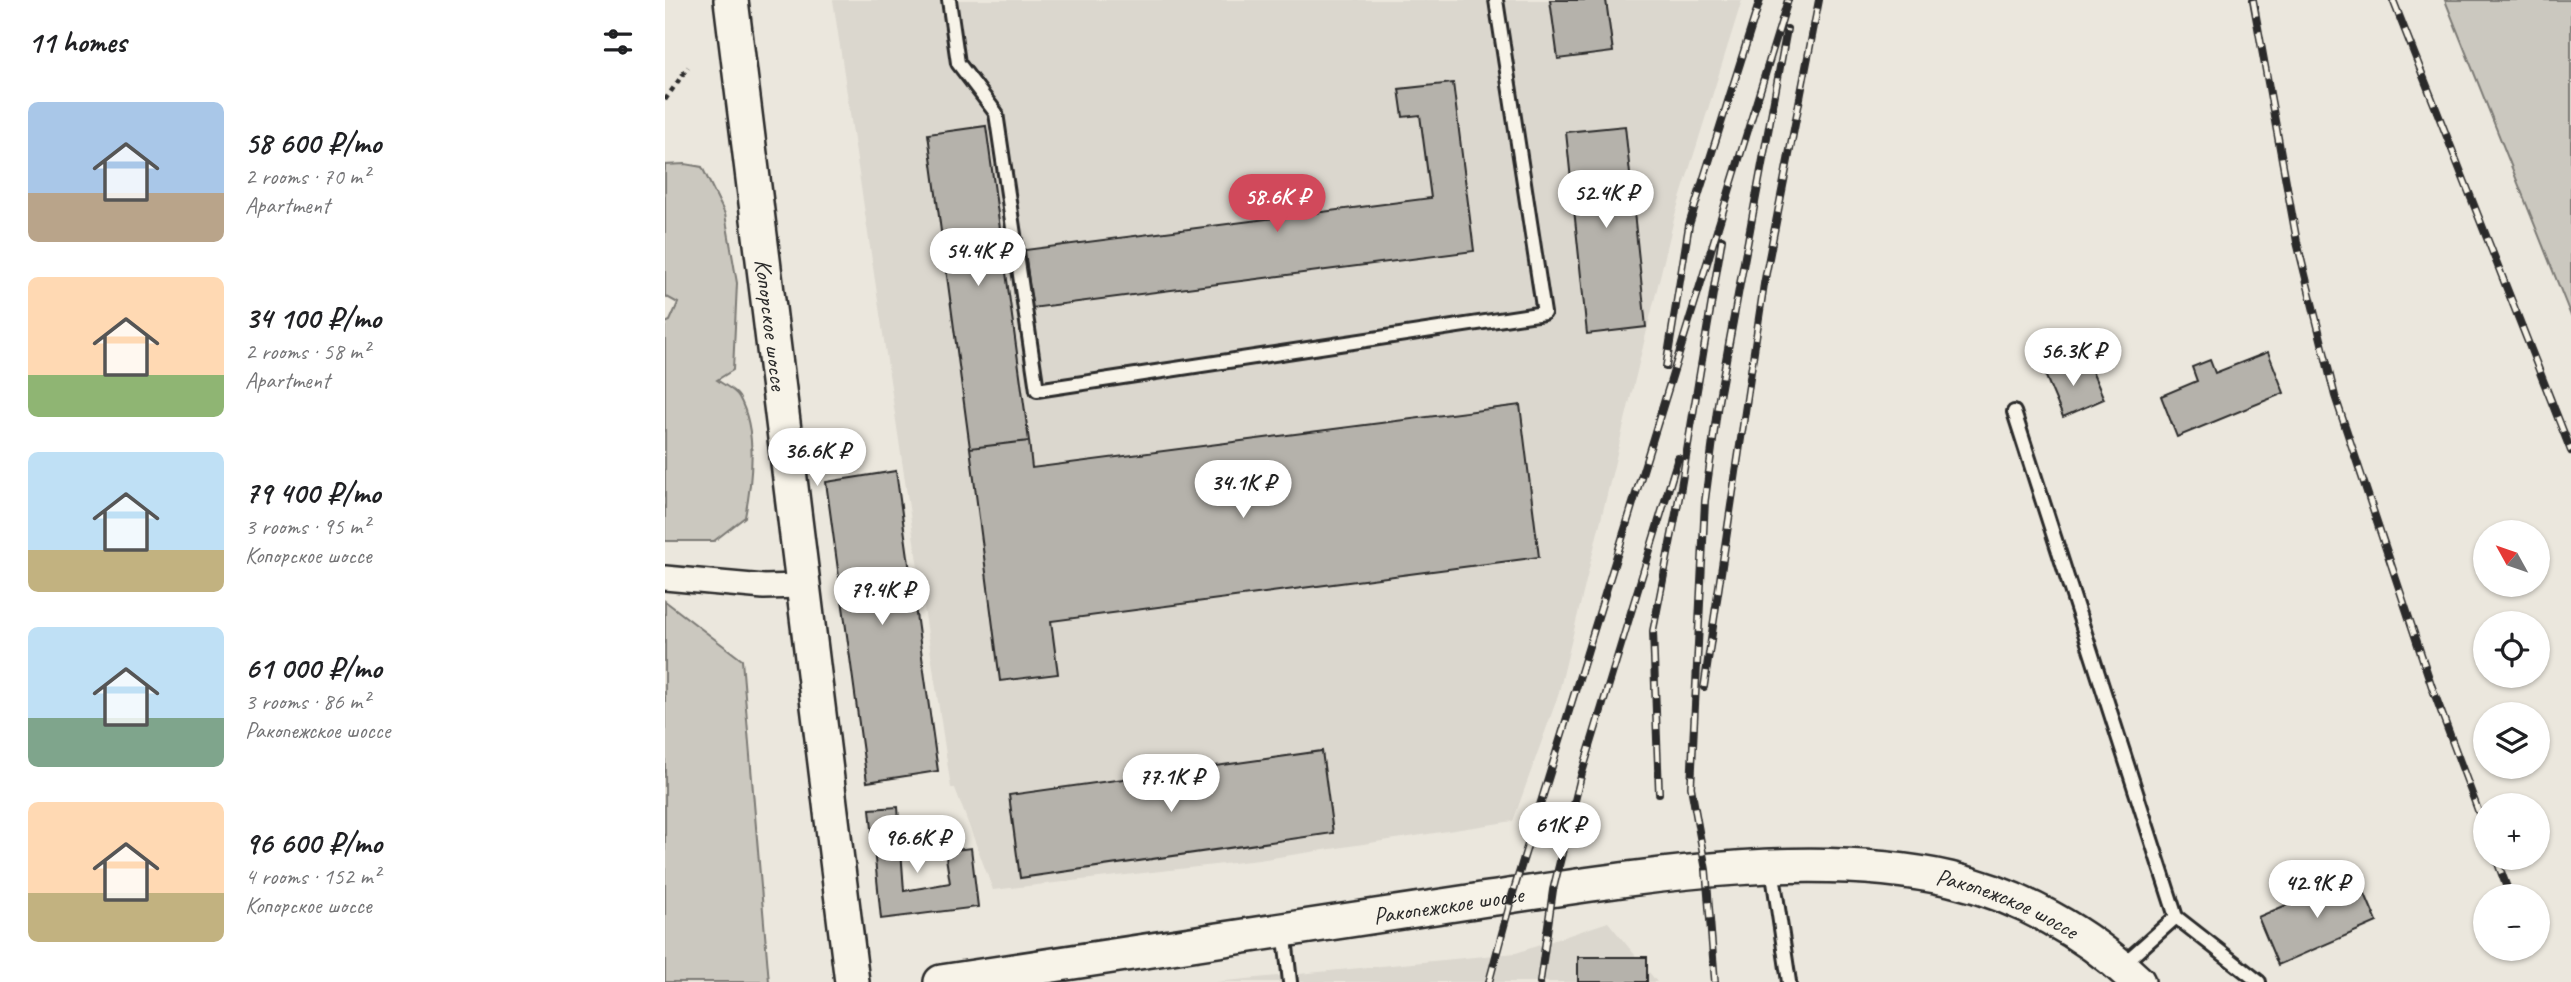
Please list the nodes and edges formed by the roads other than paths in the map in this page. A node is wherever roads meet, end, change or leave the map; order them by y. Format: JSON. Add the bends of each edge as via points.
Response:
{"nodes":[{"id":1,"x":731,"y":0,"type":"edge"},
{"id":2,"x":949,"y":0,"type":"edge"},
{"id":3,"x":1496,"y":0,"type":"edge"},
{"id":4,"x":2014,"y":412,"type":"dead end"},
{"id":5,"x":665,"y":578,"type":"edge"},
{"id":6,"x":801,"y":586,"type":"junction"},
{"id":7,"x":1772,"y":867,"type":"junction"},
{"id":8,"x":2176,"y":917,"type":"junction"},
{"id":9,"x":1284,"y":929,"type":"junction"},
{"id":10,"x":2130,"y":974,"type":"edge"},
{"id":11,"x":2254,"y":980,"type":"edge"},
{"id":12,"x":852,"y":982,"type":"edge"},
{"id":13,"x":941,"y":982,"type":"edge"},
{"id":14,"x":1290,"y":982,"type":"edge"},
{"id":15,"x":1789,"y":982,"type":"edge"}],
"edges":[{"from":1,"to":6,"type":"main road","name":"Копорское шоссе"},
{"from":2,"to":3,"type":"lane","via":[[958,63],[996,113],[1037,390],[1543,313]]},
{"from":4,"to":8,"type":"lane"},
{"from":5,"to":6,"type":"street"},
{"from":6,"to":12,"type":"main road","name":"Копорское шоссе"},
{"from":7,"to":9,"type":"main road","name":"Ракопежское шоссе","via":[[1706,870]]},
{"from":7,"to":10,"type":"main road","name":"Ракопежское шоссе","via":[[1870,867],[1951,879],[2036,908]]},
{"from":7,"to":15,"type":"lane"},
{"from":8,"to":10,"type":"lane"},
{"from":8,"to":11,"type":"lane"},
{"from":9,"to":13,"type":"main road","name":"Ракопежское шоссе"},
{"from":9,"to":14,"type":"lane"}]}
